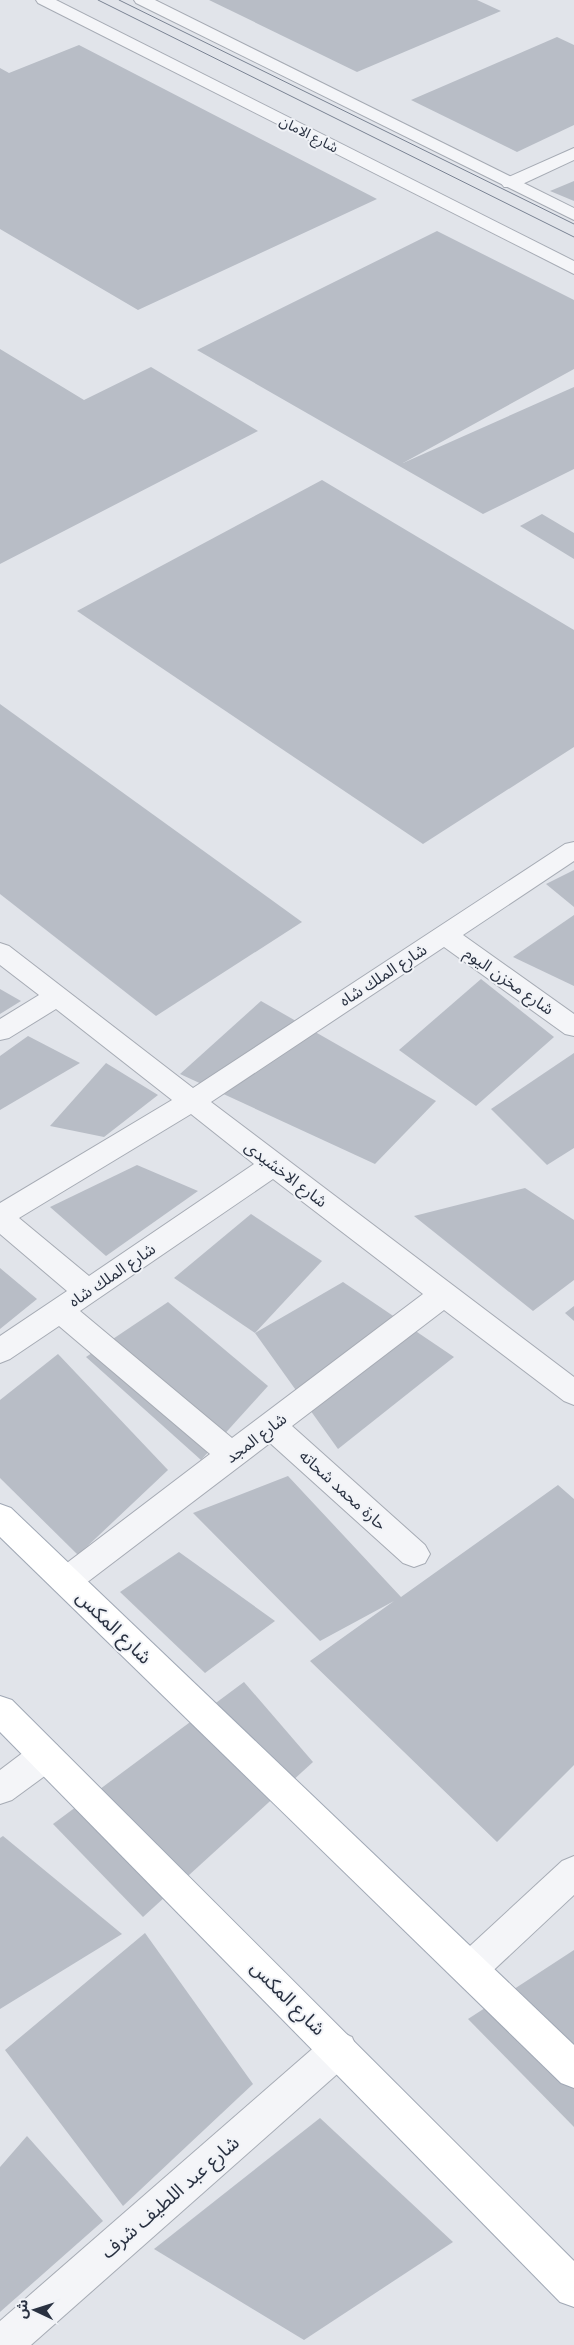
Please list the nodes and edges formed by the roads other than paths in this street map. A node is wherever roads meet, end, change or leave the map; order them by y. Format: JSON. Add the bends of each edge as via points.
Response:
{"nodes":[{"id":1,"x":44,"y":0,"type":"edge"},
{"id":2,"x":142,"y":0,"type":"edge"},
{"id":3,"x":574,"y":153,"type":"edge"},
{"id":4,"x":510,"y":183,"type":"junction"},
{"id":5,"x":574,"y":215,"type":"edge"},
{"id":6,"x":574,"y":268,"type":"edge"},
{"id":7,"x":574,"y":850,"type":"edge"},
{"id":8,"x":444,"y":935,"type":"junction"},
{"id":9,"x":0,"y":952,"type":"edge"},
{"id":10,"x":57,"y":996,"type":"junction"},
{"id":11,"x":574,"y":1027,"type":"edge"},
{"id":12,"x":0,"y":1031,"type":"edge"},
{"id":13,"x":192,"y":1101,"type":"junction"},
{"id":14,"x":274,"y":1165,"type":"junction"},
{"id":15,"x":0,"y":1217,"type":"edge"},
{"id":16,"x":88,"y":1292,"type":"junction"},
{"id":17,"x":444,"y":1294,"type":"junction"},
{"id":18,"x":60,"y":1310,"type":"junction"},
{"id":19,"x":0,"y":1350,"type":"edge"},
{"id":20,"x":574,"y":1393,"type":"edge"},
{"id":21,"x":271,"y":1426,"type":"junction"},
{"id":22,"x":232,"y":1455,"type":"junction"},
{"id":23,"x":0,"y":1517,"type":"edge"},
{"id":24,"x":414,"y":1554,"type":"dead end"},
{"id":25,"x":66,"y":1580,"type":"junction"},
{"id":26,"x":0,"y":1710,"type":"edge"},
{"id":27,"x":45,"y":1756,"type":"junction"},
{"id":28,"x":0,"y":1790,"type":"edge"},
{"id":29,"x":574,"y":1872,"type":"edge"},
{"id":30,"x":470,"y":1970,"type":"junction"},
{"id":31,"x":338,"y":2049,"type":"junction"},
{"id":32,"x":574,"y":2070,"type":"edge"},
{"id":33,"x":574,"y":2288,"type":"edge"},
{"id":34,"x":2,"y":2345,"type":"edge"}],
"edges":[{"from":1,"to":6,"type":"street","name":"شارع الامان"},
{"from":2,"to":4,"type":"street"},
{"from":3,"to":4,"type":"street"},
{"from":4,"to":5,"type":"street"},
{"from":7,"to":8,"type":"street","name":"شارع الملك شاه"},
{"from":8,"to":11,"type":"street","name":"شارع مخزن اليوم"},
{"from":8,"to":13,"type":"street","name":"شارع الملك شاه"},
{"from":9,"to":10,"type":"street","name":"شارع الاخشيدى"},
{"from":10,"to":12,"type":"street"},
{"from":10,"to":13,"type":"street","name":"شارع الاخشيدى"},
{"from":13,"to":14,"type":"street","name":"شارع الاخشيدى"},
{"from":13,"to":15,"type":"street","name":"شارع الملك شاه"},
{"from":14,"to":16,"type":"street","name":"شارع الملك شاه"},
{"from":14,"to":17,"type":"street","name":"شارع الاخشيدى"},
{"from":15,"to":16,"type":"street"},
{"from":16,"to":18,"type":"street","name":"شارع الملك شاه"},
{"from":17,"to":20,"type":"street","name":"شارع الاخشيدى"},
{"from":17,"to":21,"type":"street","name":"شارع المجد"},
{"from":18,"to":19,"type":"street","name":"شارع الملك شاه"},
{"from":18,"to":22,"type":"street"},
{"from":21,"to":22,"type":"street","name":"شارع المجد"},
{"from":21,"to":24,"type":"street","name":"حارة محمد شحاته"},
{"from":22,"to":25,"type":"street","name":"شارع المجد"},
{"from":23,"to":25,"type":"main road","name":"شارع المكس"},
{"from":25,"to":30,"type":"main road","name":"شارع المكس"},
{"from":26,"to":27,"type":"main road","name":"شارع المكس"},
{"from":27,"to":28,"type":"street"},
{"from":27,"to":31,"type":"main road","name":"شارع المكس"},
{"from":29,"to":30,"type":"street"},
{"from":30,"to":32,"type":"main road","name":"شارع المكس"},
{"from":31,"to":33,"type":"main road","name":"شارع المكس"},
{"from":31,"to":34,"type":"street","name":"شارع عبد اللطيف شرف"}]}
